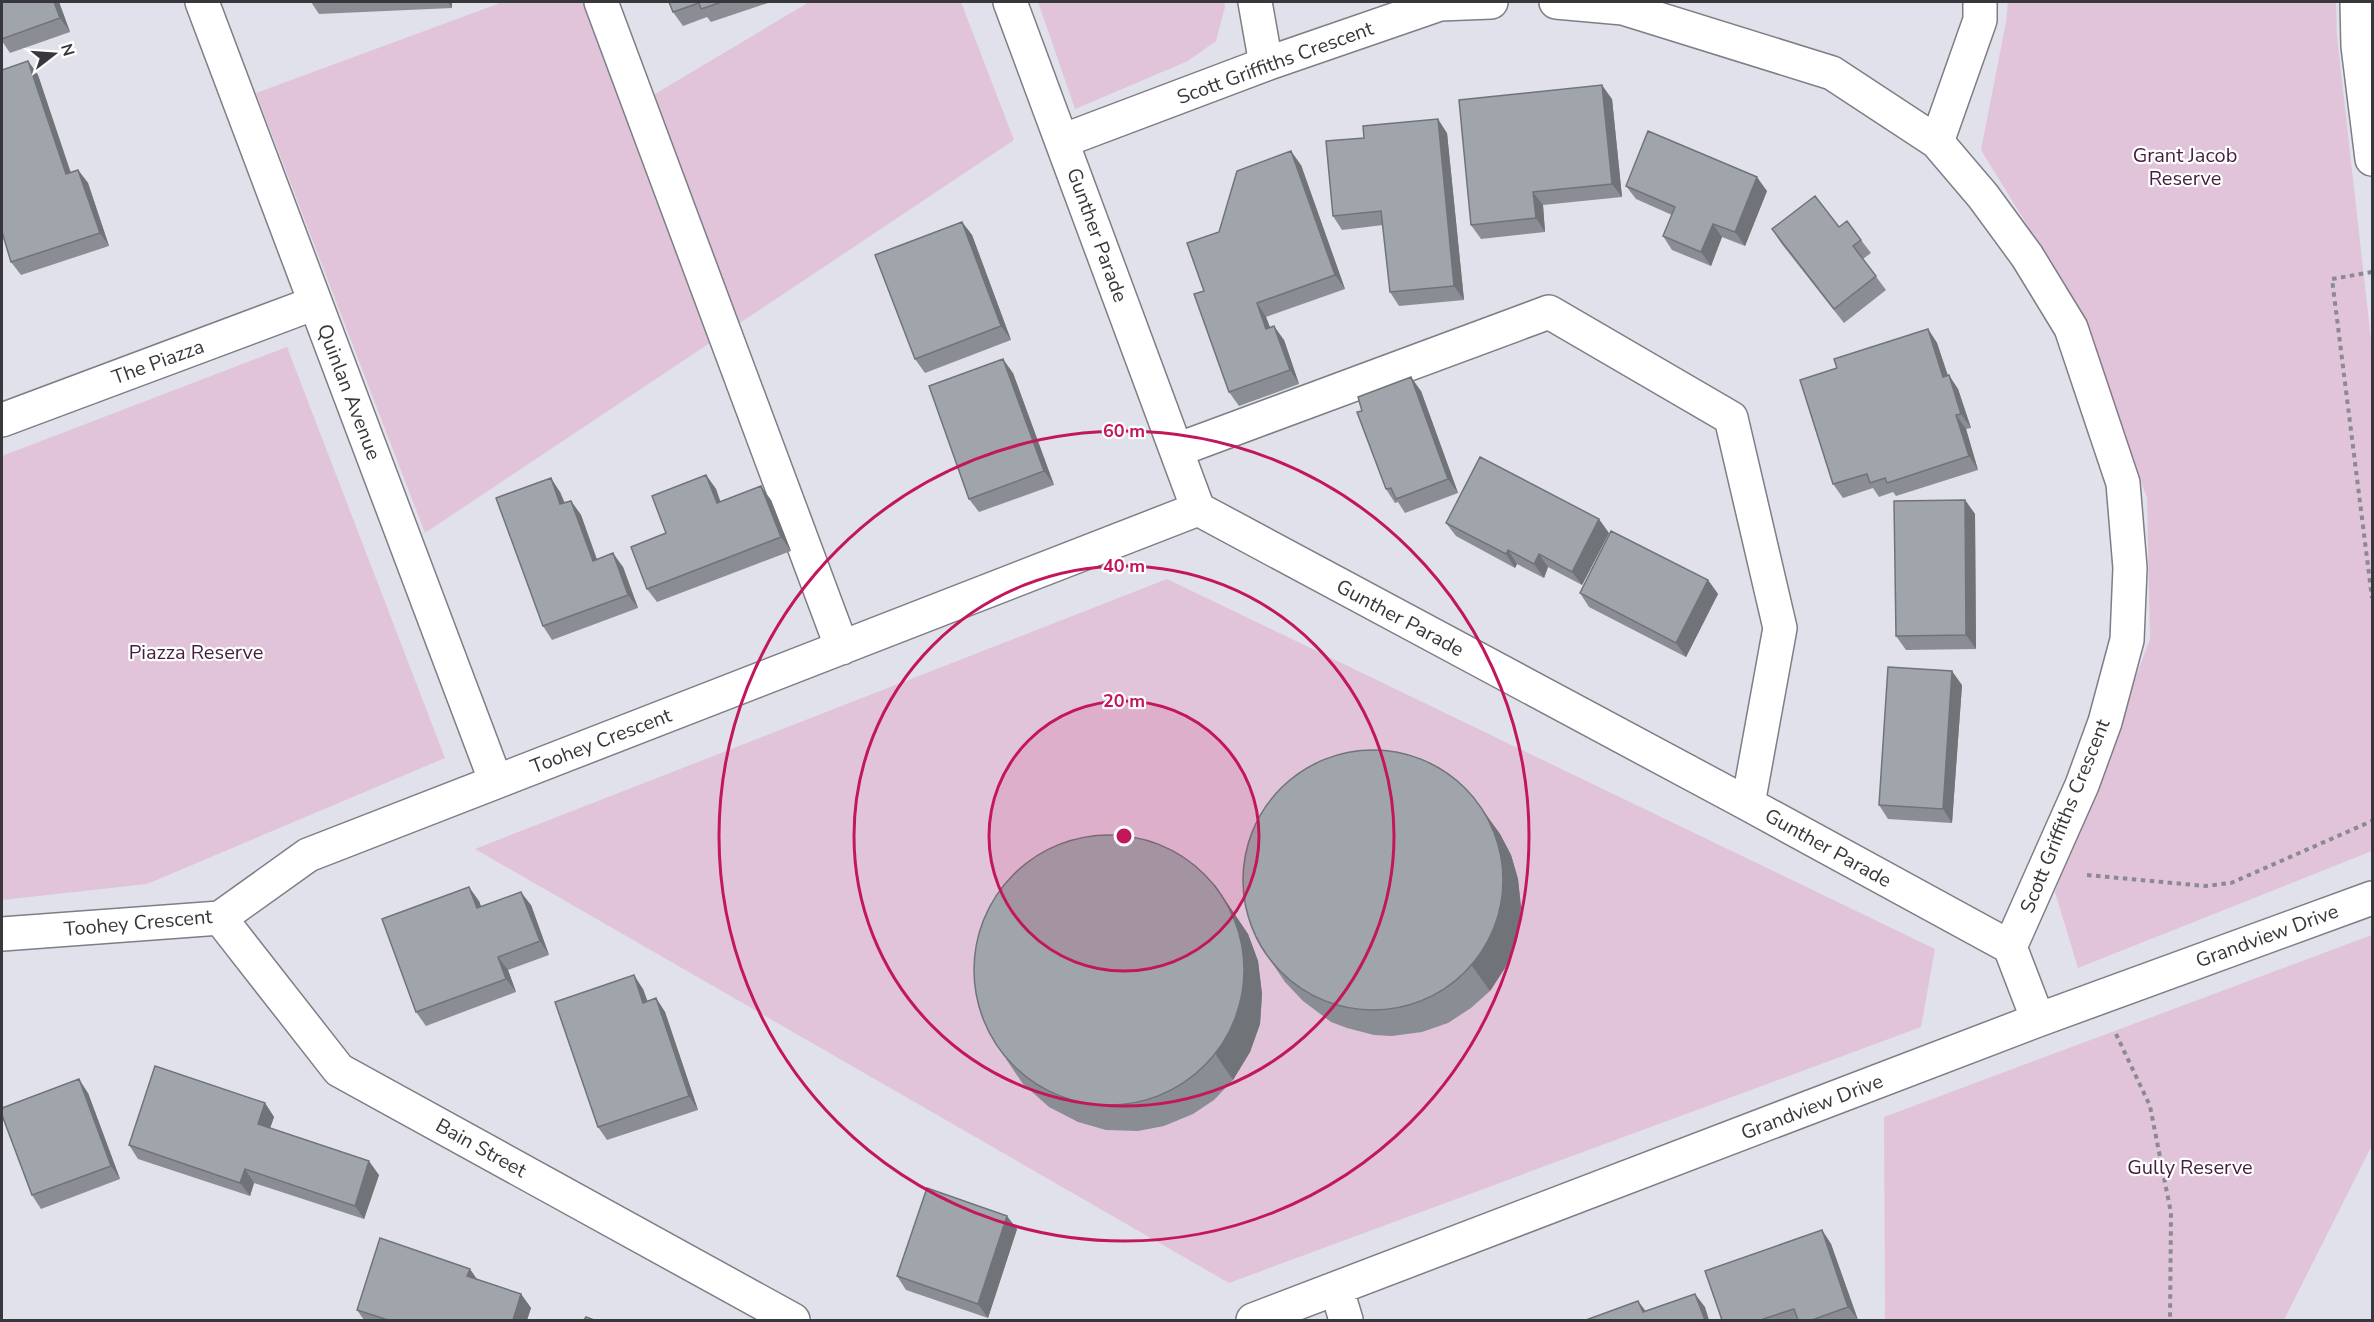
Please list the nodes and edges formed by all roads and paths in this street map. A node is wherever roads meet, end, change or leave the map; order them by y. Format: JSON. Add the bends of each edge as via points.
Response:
{"nodes":[{"id":1,"x":202,"y":2,"type":"edge"},
{"id":2,"x":601,"y":2,"type":"edge"},
{"id":3,"x":1010,"y":2,"type":"edge"},
{"id":4,"x":1255,"y":2,"type":"edge"},
{"id":5,"x":1491,"y":2,"type":"edge"},
{"id":6,"x":1556,"y":2,"type":"edge"},
{"id":7,"x":1980,"y":2,"type":"edge"},
{"id":8,"x":2357,"y":2,"type":"edge"},
{"id":9,"x":1266,"y":64,"type":"junction"},
{"id":10,"x":1062,"y":141,"type":"junction"},
{"id":11,"x":1937,"y":142,"type":"junction"},
{"id":12,"x":2373,"y":159,"type":"edge"},
{"id":13,"x":2373,"y":272,"type":"edge"},
{"id":14,"x":315,"y":303,"type":"junction"},
{"id":15,"x":2,"y":420,"type":"edge"},
{"id":16,"x":1177,"y":450,"type":"junction"},
{"id":17,"x":1198,"y":509,"type":"junction"},
{"id":18,"x":2373,"y":598,"type":"edge"},
{"id":19,"x":842,"y":648,"type":"junction"},
{"id":20,"x":496,"y":782,"type":"junction"},
{"id":21,"x":1748,"y":804,"type":"junction"},
{"id":22,"x":2373,"y":821,"type":"edge"},
{"id":23,"x":2044,"y":870,"type":"junction"},
{"id":24,"x":2373,"y":898,"type":"edge"},
{"id":25,"x":220,"y":918,"type":"junction"},
{"id":26,"x":2,"y":934,"type":"edge"},
{"id":27,"x":2010,"y":947,"type":"junction"},
{"id":28,"x":2099,"y":998,"type":"junction"},
{"id":29,"x":2038,"y":1020,"type":"junction"},
{"id":30,"x":1342,"y":1305,"type":"edge"},
{"id":31,"x":793,"y":1320,"type":"edge"},
{"id":32,"x":1254,"y":1320,"type":"edge"},
{"id":33,"x":2170,"y":1320,"type":"edge"}],
"edges":[{"from":1,"to":14,"type":"street","name":"Quinlan Avenue"},
{"from":2,"to":19,"type":"street"},
{"from":3,"to":10,"type":"street","name":"Gunther Parade"},
{"from":4,"to":9,"type":"street"},
{"from":5,"to":9,"type":"street","name":"Scott Griffiths Crescent","via":[[1440,4]]},
{"from":6,"to":11,"type":"street","name":"Scott Griffiths Crescent","via":[[1623,8],[1832,73]]},
{"from":7,"to":11,"type":"street","via":[[1980,20]]},
{"from":8,"to":12,"type":"street","via":[[2358,46]]},
{"from":9,"to":10,"type":"street","name":"Scott Griffiths Crescent"},
{"from":10,"to":16,"type":"street","name":"Gunther Parade"},
{"from":11,"to":23,"type":"street","name":"Scott Griffiths Crescent","via":[[2027,256],[2071,328],[2123,483],[2130,568],[2127,640],[2082,785]]},
{"from":13,"to":18,"type":"path","via":[[2332,279]]},
{"from":14,"to":15,"type":"street","name":"The Piazza"},
{"from":14,"to":20,"type":"street","name":"Quinlan Avenue"},
{"from":16,"to":17,"type":"street","name":"Gunther Parade"},
{"from":16,"to":21,"type":"street","via":[[1549,312],[1731,418],[1780,628]]},
{"from":17,"to":19,"type":"street","name":"Toohey Crescent"},
{"from":17,"to":21,"type":"street","name":"Gunther Parade"},
{"from":19,"to":20,"type":"street","name":"Toohey Crescent"},
{"from":20,"to":25,"type":"street","name":"Toohey Crescent","via":[[308,855]]},
{"from":21,"to":27,"type":"street","name":"Gunther Parade"},
{"from":22,"to":23,"type":"path","via":[[2231,883],[2205,885]]},
{"from":23,"to":27,"type":"street","name":"Scott Griffiths Crescent"},
{"from":24,"to":28,"type":"street","name":"Grandview Drive"},
{"from":25,"to":26,"type":"street","name":"Toohey Crescent"},
{"from":25,"to":31,"type":"street","name":"Bain Street","via":[[339,1070]]},
{"from":27,"to":29,"type":"street"},
{"from":28,"to":29,"type":"street","name":"Grandview Drive"},
{"from":28,"to":33,"type":"path","via":[[2150,1106],[2171,1213]]},
{"from":29,"to":30,"type":"street","name":"Grandview Drive"},
{"from":30,"to":32,"type":"street","name":"Grandview Drive"}]}
